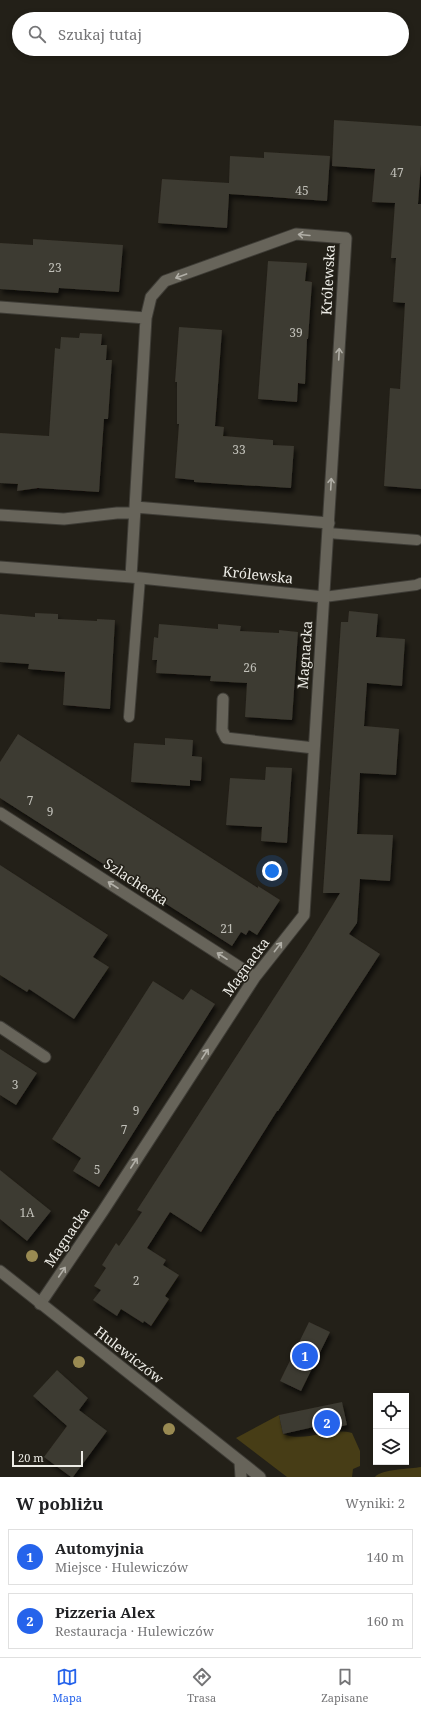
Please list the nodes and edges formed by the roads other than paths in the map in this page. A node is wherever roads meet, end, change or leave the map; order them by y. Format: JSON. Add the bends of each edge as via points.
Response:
{"nodes":[{"id":1,"x":0,"y":307,"type":"edge"},
{"id":2,"x":146,"y":318,"type":"junction"},
{"id":3,"x":135,"y":510,"type":"junction"},
{"id":4,"x":0,"y":515,"type":"edge"},
{"id":5,"x":328,"y":528,"type":"junction"},
{"id":6,"x":416,"y":540,"type":"dead end"},
{"id":7,"x":0,"y":567,"type":"edge"},
{"id":8,"x":136,"y":578,"type":"junction"},
{"id":9,"x":421,"y":583,"type":"edge"},
{"id":10,"x":324,"y":597,"type":"junction"},
{"id":11,"x":223,"y":699,"type":"dead end"},
{"id":12,"x":129,"y":717,"type":"dead end"},
{"id":13,"x":314,"y":748,"type":"junction"},
{"id":14,"x":0,"y":813,"type":"edge"},
{"id":15,"x":255,"y":977,"type":"junction"},
{"id":16,"x":0,"y":1027,"type":"edge"},
{"id":17,"x":45,"y":1057,"type":"dead end"},
{"id":18,"x":0,"y":1271,"type":"edge"},
{"id":19,"x":40,"y":1304,"type":"junction"},
{"id":20,"x":240,"y":1462,"type":"junction"},
{"id":21,"x":241,"y":1477,"type":"edge"},
{"id":22,"x":260,"y":1477,"type":"edge"}],
"edges":[{"from":1,"to":2,"type":"street"},
{"from":2,"to":3,"type":"street","name":"Królewska"},
{"from":5,"to":2,"type":"street","name":"Królewska","one_way":true,"via":[[346,238],[296,234],[165,281],[151,297]]},
{"from":3,"to":4,"type":"street","via":[[64,519]]},
{"from":3,"to":5,"type":"street"},
{"from":3,"to":8,"type":"street","name":"Królewska"},
{"from":5,"to":6,"type":"lane"},
{"from":5,"to":10,"type":"street","name":"Królewska"},
{"from":7,"to":8,"type":"street","name":"Królewska"},
{"from":8,"to":10,"type":"street","name":"Królewska"},
{"from":8,"to":12,"type":"lane"},
{"from":9,"to":10,"type":"lane","via":[[416,586]]},
{"from":10,"to":13,"type":"street","name":"Magnacka"},
{"from":11,"to":13,"type":"street","via":[[222,730],[226,738]]},
{"from":15,"to":13,"type":"street","name":"Magnacka","one_way":true,"via":[[304,915]]},
{"from":15,"to":14,"type":"street","name":"Szlachecka","one_way":true},
{"from":19,"to":15,"type":"street","name":"Magnacka","one_way":true},
{"from":16,"to":17,"type":"street"},
{"from":18,"to":19,"type":"street","name":"Hulewiczów"},
{"from":19,"to":20,"type":"street","name":"Hulewiczów"},
{"from":20,"to":21,"type":"street"},
{"from":20,"to":22,"type":"street","name":"Hulewiczów"}]}
